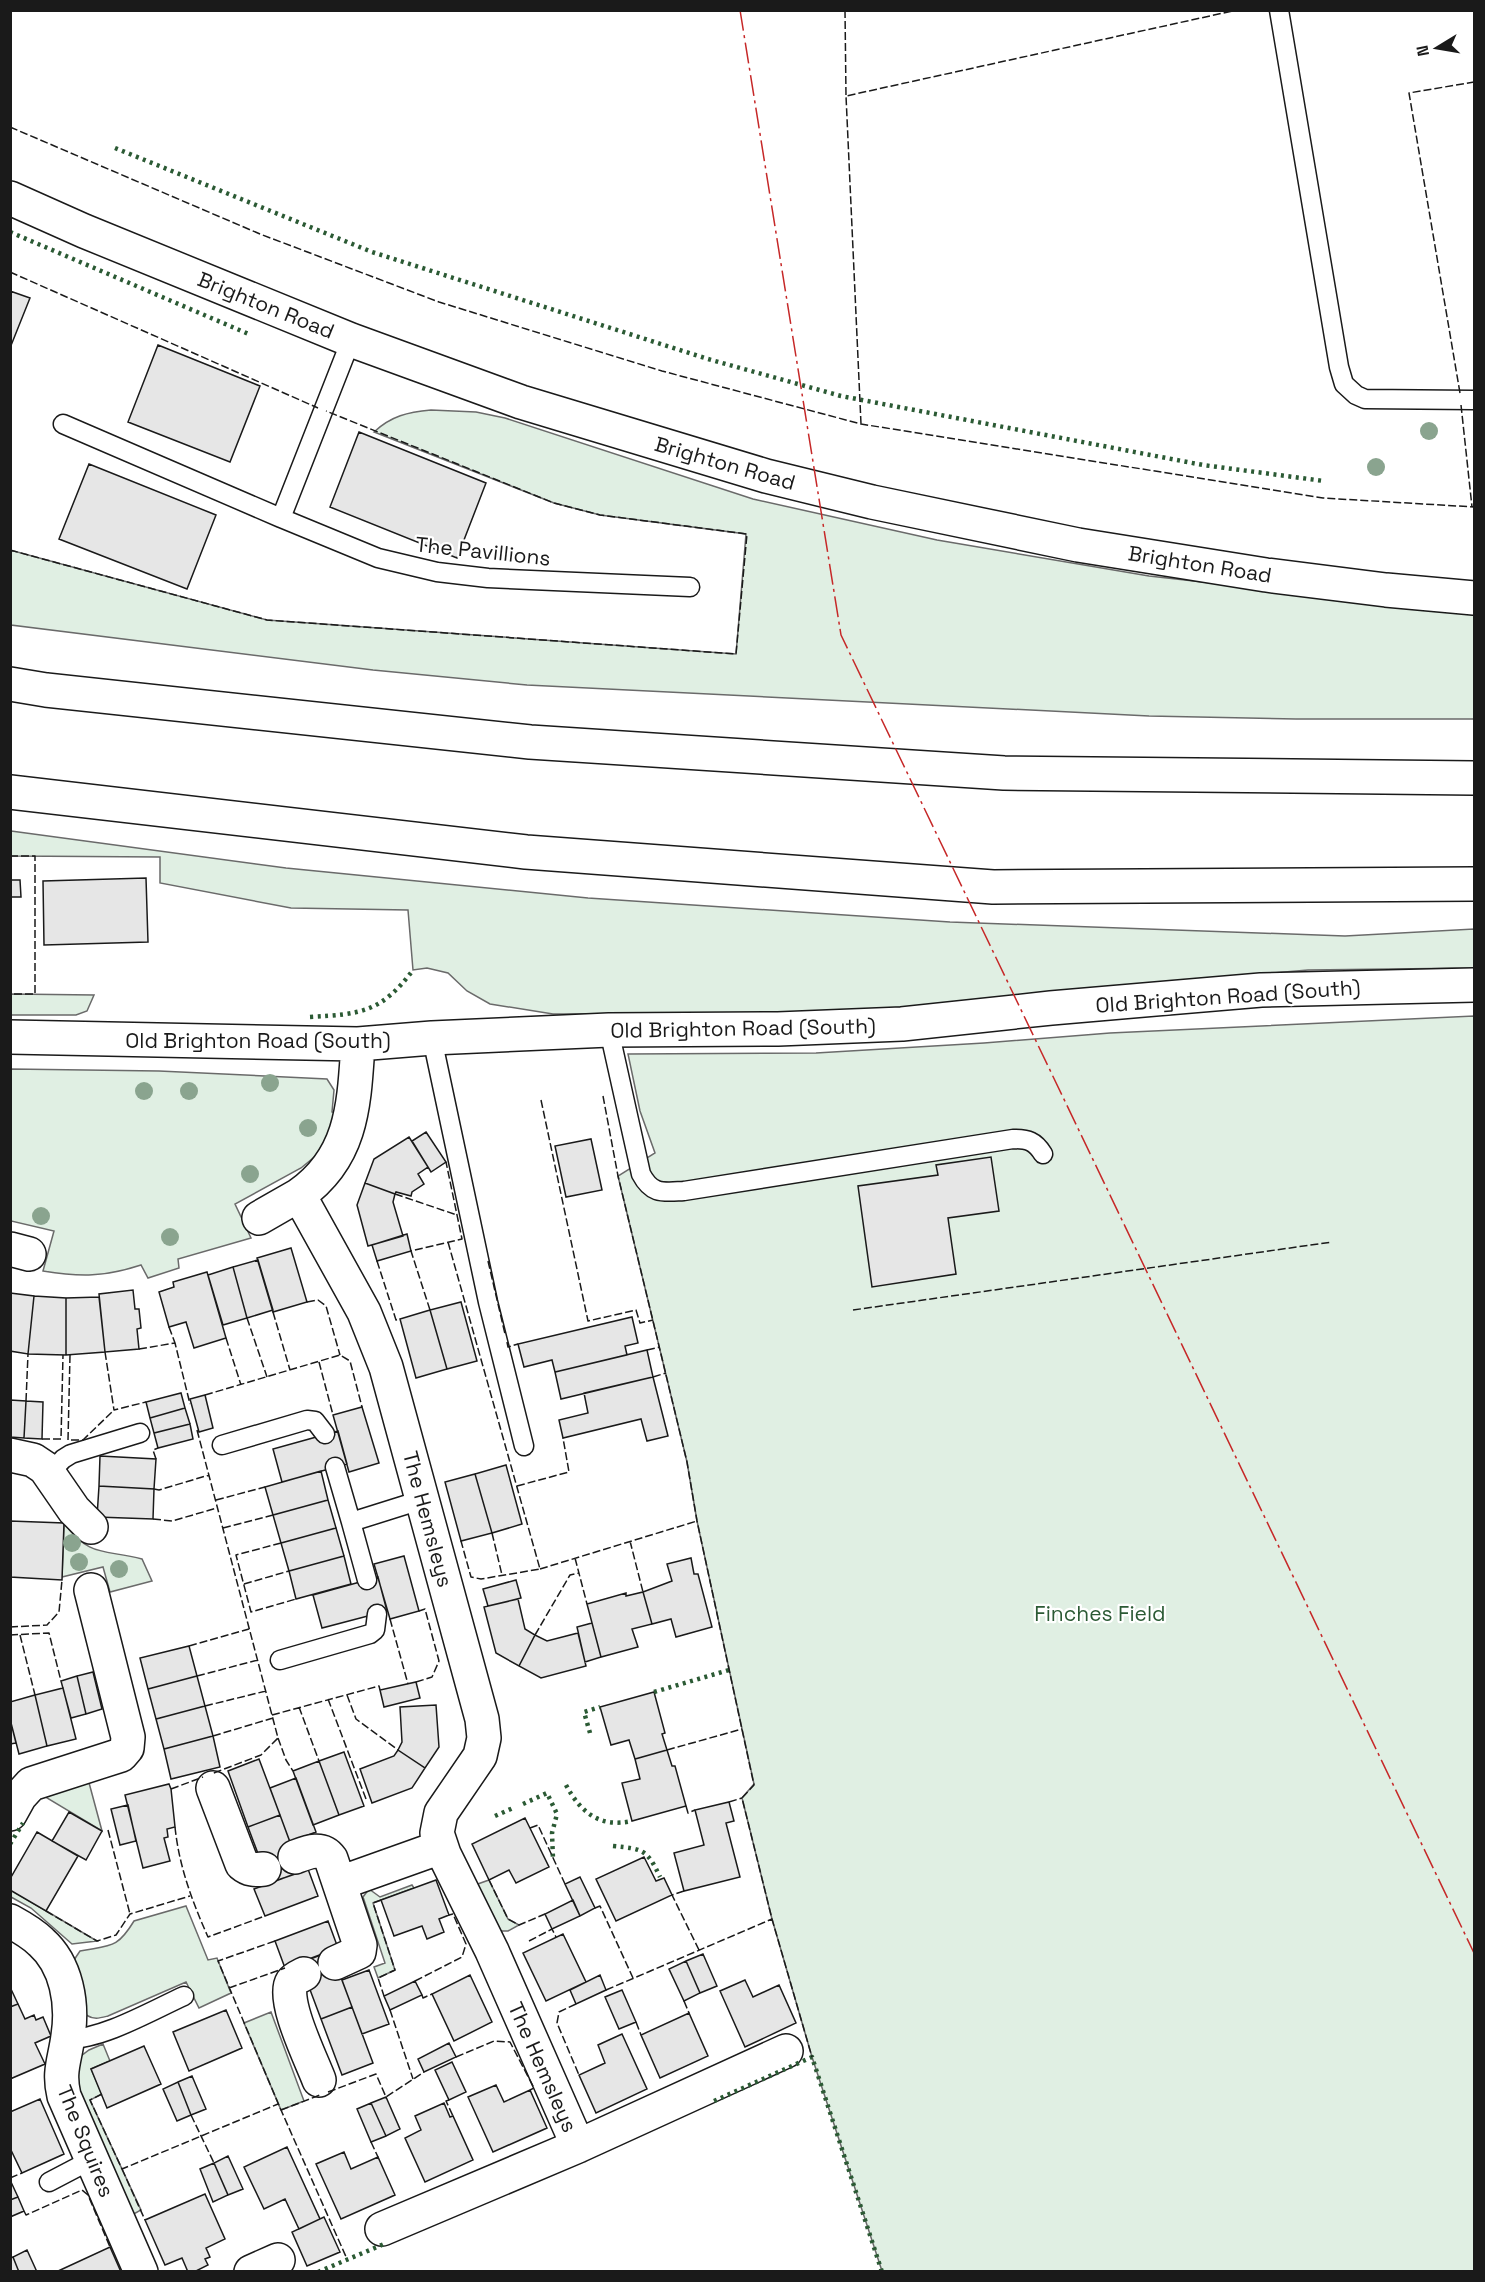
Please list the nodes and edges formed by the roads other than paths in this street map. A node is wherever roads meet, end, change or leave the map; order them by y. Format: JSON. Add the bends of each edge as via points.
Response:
{"nodes":[{"id":1,"x":1279,"y":10,"type":"edge"},
{"id":2,"x":10,"y":198,"type":"edge"},
{"id":3,"x":351,"y":340,"type":"junction"},
{"id":4,"x":1474,"y":400,"type":"edge"},
{"id":5,"x":63,"y":424,"type":"dead end"},
{"id":6,"x":281,"y":518,"type":"junction"},
{"id":7,"x":690,"y":587,"type":"dead end"},
{"id":8,"x":1474,"y":598,"type":"edge"},
{"id":9,"x":10,"y":684,"type":"edge"},
{"id":10,"x":1474,"y":778,"type":"edge"},
{"id":11,"x":10,"y":792,"type":"edge"},
{"id":12,"x":1474,"y":884,"type":"edge"},
{"id":13,"x":1474,"y":985,"type":"edge"},
{"id":14,"x":609,"y":1030,"type":"junction"},
{"id":15,"x":10,"y":1037,"type":"edge"},
{"id":16,"x":432,"y":1038,"type":"junction"},
{"id":17,"x":358,"y":1044,"type":"junction"},
{"id":18,"x":1043,"y":1154,"type":"dead end"},
{"id":19,"x":299,"y":1196,"type":"junction"},
{"id":20,"x":259,"y":1218,"type":"dead end"},
{"id":21,"x":140,"y":1433,"type":"dead end"},
{"id":22,"x":326,"y":1434,"type":"dead end"},
{"id":23,"x":222,"y":1445,"type":"dead end"},
{"id":24,"x":524,"y":1446,"type":"dead end"},
{"id":25,"x":10,"y":1455,"type":"edge"},
{"id":26,"x":335,"y":1467,"type":"dead end"},
{"id":27,"x":50,"y":1473,"type":"junction"},
{"id":28,"x":422,"y":1500,"type":"junction"},
{"id":29,"x":351,"y":1522,"type":"junction"},
{"id":30,"x":91,"y":1527,"type":"dead end"},
{"id":31,"x":367,"y":1580,"type":"dead end"},
{"id":32,"x":90,"y":1590,"type":"dead end"},
{"id":33,"x":376,"y":1614,"type":"dead end"},
{"id":34,"x":280,"y":1660,"type":"dead end"},
{"id":35,"x":213,"y":1788,"type":"dead end"},
{"id":36,"x":15,"y":1805,"type":"edge"},
{"id":37,"x":441,"y":1847,"type":"junction"},
{"id":38,"x":295,"y":1857,"type":"dead end"},
{"id":39,"x":264,"y":1869,"type":"dead end"},
{"id":40,"x":339,"y":1881,"type":"junction"},
{"id":41,"x":10,"y":1921,"type":"edge"},
{"id":42,"x":335,"y":1963,"type":"dead end"},
{"id":43,"x":304,"y":1974,"type":"dead end"},
{"id":44,"x":184,"y":1996,"type":"dead end"},
{"id":45,"x":68,"y":2039,"type":"junction"},
{"id":46,"x":786,"y":2050,"type":"dead end"},
{"id":47,"x":319,"y":2080,"type":"dead end"},
{"id":48,"x":578,"y":2145,"type":"junction"},
{"id":49,"x":91,"y":2160,"type":"junction"},
{"id":50,"x":49,"y":2182,"type":"dead end"},
{"id":51,"x":382,"y":2229,"type":"dead end"},
{"id":52,"x":141,"y":2271,"type":"edge"}],
"edges":[{"from":1,"to":4,"type":"lane","via":[[1344,384],[1356,395],[1372,400]]},
{"from":2,"to":3,"type":"main road","name":"Brighton Road"},
{"from":3,"to":6,"type":"lane"},
{"from":3,"to":8,"type":"main road","name":"Brighton Road","via":[[533,406],[756,473],[872,502],[1078,544],[1207,565]]},
{"from":5,"to":6,"type":"lane","name":"The Pavillions"},
{"from":6,"to":7,"type":"lane","name":"The Pavillions","via":[[378,558],[437,572]]},
{"from":9,"to":10,"type":"main road","via":[[530,742],[1004,773]]},
{"from":11,"to":12,"type":"main road","via":[[526,852],[993,887]]},
{"from":13,"to":14,"type":"main road","name":"Old Brighton Road (South)","via":[[1261,990],[902,1024]]},
{"from":14,"to":16,"type":"main road","name":"Old Brighton Road (South)"},
{"from":14,"to":18,"type":"lane","via":[[641,1174],[655,1190],[684,1191],[1013,1139],[1027,1139],[1037,1144]]},
{"from":15,"to":17,"type":"main road","name":"Old Brighton Road (South)"},
{"from":16,"to":17,"type":"main road","name":"Old Brighton Road (South)"},
{"from":16,"to":24,"type":"lane","via":[[488,1302]]},
{"from":17,"to":19,"type":"main road","via":[[347,1132],[328,1168]]},
{"from":19,"to":20,"type":"main road"},
{"from":19,"to":28,"type":"main road","name":"The Hemsleys","via":[[375,1339]]},
{"from":21,"to":27,"type":"lane","via":[[71,1454]]},
{"from":22,"to":23,"type":"lane","via":[[315,1421],[307,1420]]},
{"from":25,"to":27,"type":"main road","via":[[39,1463]]},
{"from":26,"to":29,"type":"lane"},
{"from":27,"to":30,"type":"main road","via":[[74,1510]]},
{"from":28,"to":29,"type":"lane"},
{"from":28,"to":37,"type":"main road","name":"The Hemsleys","via":[[484,1737],[480,1756],[441,1813],[437,1833]]},
{"from":29,"to":31,"type":"lane"},
{"from":32,"to":36,"type":"main road","via":[[128,1737],[127,1748],[121,1755],[39,1780],[26,1788]]},
{"from":33,"to":34,"type":"lane","via":[[375,1630],[370,1634]]},
{"from":35,"to":39,"type":"main road","via":[[242,1864]]},
{"from":37,"to":40,"type":"main road"},
{"from":37,"to":48,"type":"main road","name":"The Hemsleys"},
{"from":38,"to":40,"type":"main road","via":[[306,1852],[327,1853]]},
{"from":40,"to":42,"type":"main road","via":[[359,1938],[359,1952]]},
{"from":41,"to":45,"type":"main road","name":"The Squires","via":[[40,1941],[60,1968],[70,2010]]},
{"from":43,"to":47,"type":"main road","via":[[292,1981],[290,2004]]},
{"from":44,"to":45,"type":"lane","via":[[100,2033]]},
{"from":45,"to":49,"type":"main road","name":"The Squires","via":[[60,2082]]},
{"from":46,"to":48,"type":"main road","name":"The Hemsleys"},
{"from":48,"to":51,"type":"main road"},
{"from":49,"to":50,"type":"lane"},
{"from":49,"to":52,"type":"main road","name":"The Squires"}]}
